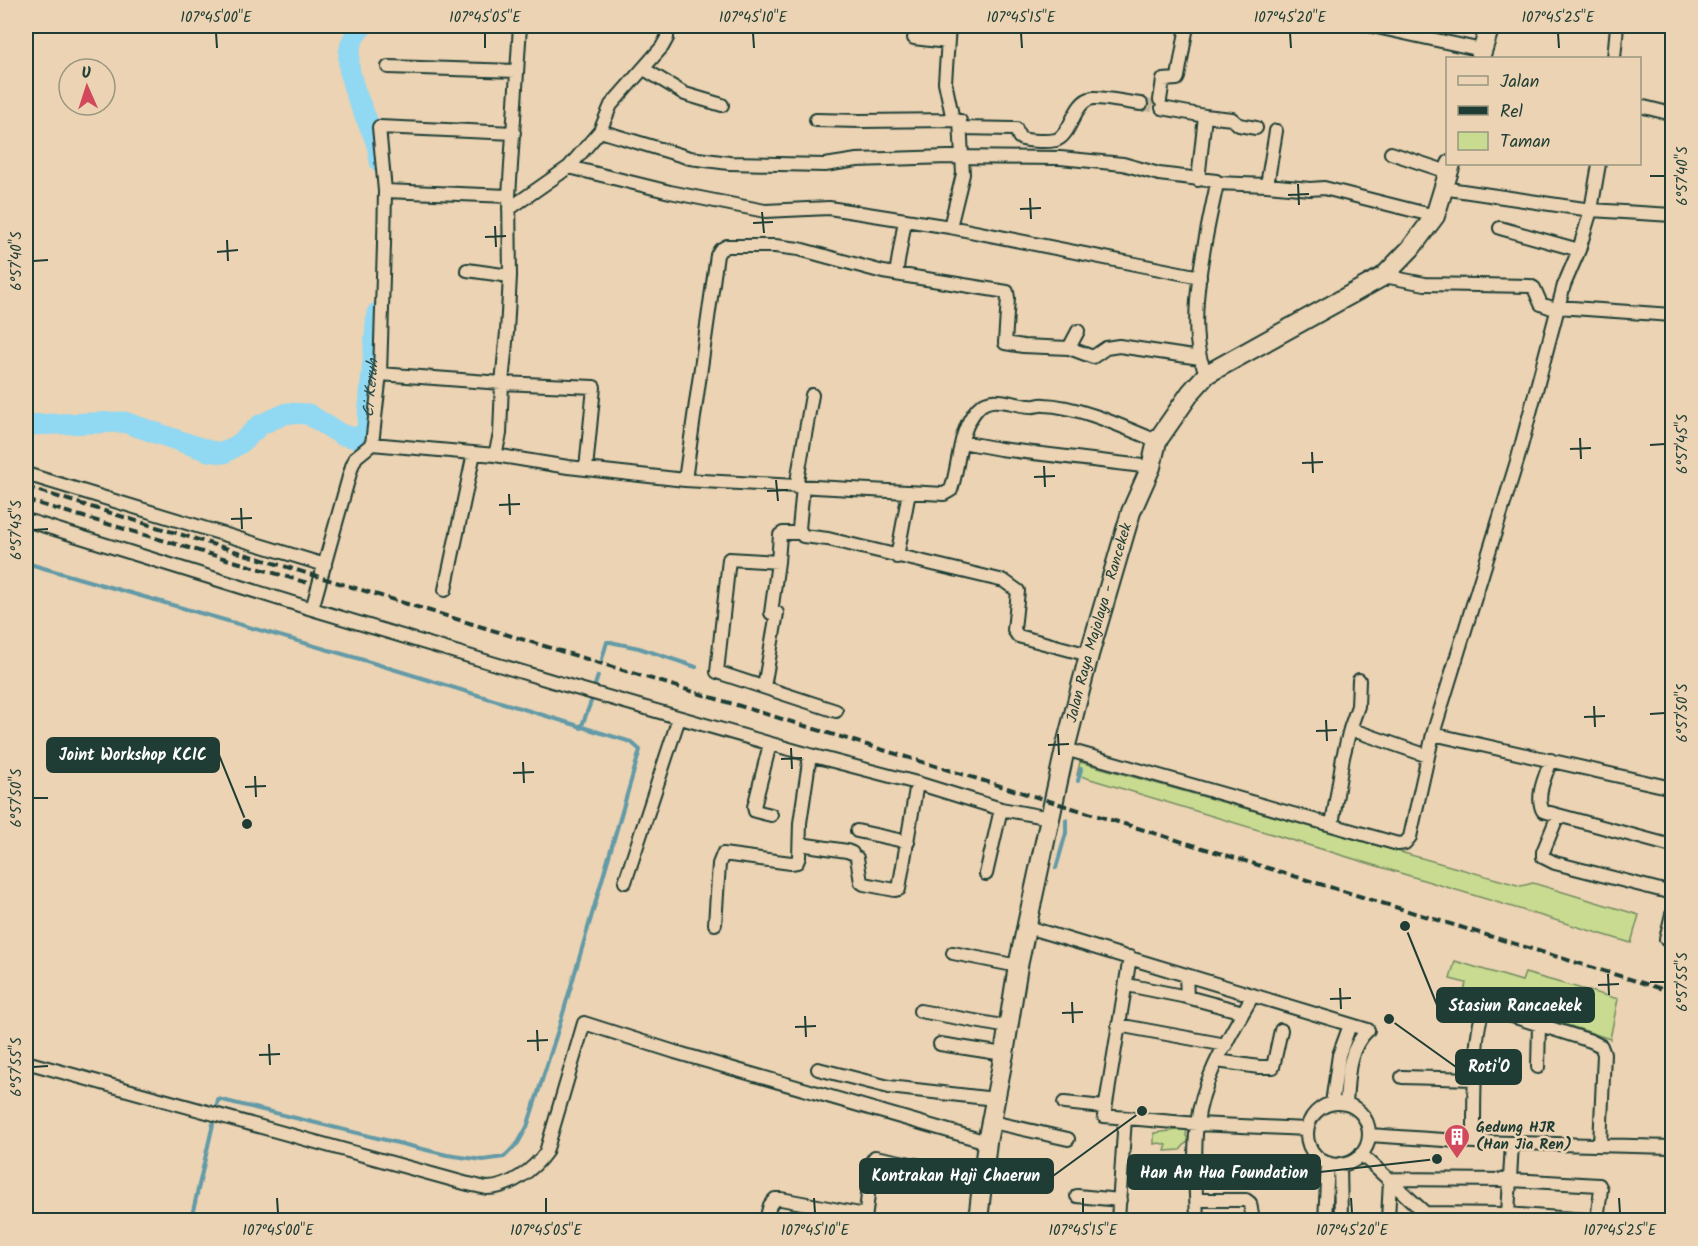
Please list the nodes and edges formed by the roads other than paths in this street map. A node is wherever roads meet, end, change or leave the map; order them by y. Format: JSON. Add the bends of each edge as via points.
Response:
{"nodes":[{"id":1,"x":520,"y":26,"type":"edge"},
{"id":2,"x":667,"y":26,"type":"edge"},
{"id":3,"x":950,"y":26,"type":"edge"},
{"id":4,"x":1186,"y":26,"type":"edge"},
{"id":5,"x":1372,"y":26,"type":"edge"},
{"id":6,"x":1490,"y":26,"type":"edge"},
{"id":7,"x":1617,"y":26,"type":"edge"},
{"id":8,"x":914,"y":38,"type":"dead end"},
{"id":9,"x":947,"y":42,"type":"junction"},
{"id":10,"x":1481,"y":54,"type":"edge"},
{"id":11,"x":1614,"y":57,"type":"edge"},
{"id":12,"x":388,"y":67,"type":"dead end"},
{"id":13,"x":644,"y":69,"type":"junction"},
{"id":14,"x":517,"y":71,"type":"junction"},
{"id":15,"x":1141,"y":104,"type":"tunnel mouth"},
{"id":16,"x":722,"y":105,"type":"dead end"},
{"id":17,"x":1641,"y":106,"type":"edge"},
{"id":18,"x":1672,"y":114,"type":"edge"},
{"id":19,"x":1205,"y":116,"type":"junction"},
{"id":20,"x":816,"y":120,"type":"dead end"},
{"id":21,"x":957,"y":124,"type":"junction"},
{"id":22,"x":1256,"y":128,"type":"dead end"},
{"id":23,"x":600,"y":131,"type":"junction"},
{"id":24,"x":1276,"y":131,"type":"dead end"},
{"id":25,"x":514,"y":134,"type":"junction"},
{"id":26,"x":1391,"y":153,"type":"dead end"},
{"id":27,"x":963,"y":157,"type":"junction"},
{"id":28,"x":1599,"y":165,"type":"edge"},
{"id":29,"x":569,"y":167,"type":"junction"},
{"id":30,"x":1447,"y":175,"type":"edge"},
{"id":31,"x":1198,"y":180,"type":"junction"},
{"id":32,"x":1217,"y":183,"type":"junction"},
{"id":33,"x":1267,"y":185,"type":"junction"},
{"id":34,"x":385,"y":191,"type":"junction"},
{"id":35,"x":509,"y":202,"type":"junction"},
{"id":36,"x":1591,"y":210,"type":"junction"},
{"id":37,"x":1672,"y":215,"type":"edge"},
{"id":38,"x":1435,"y":216,"type":"junction"},
{"id":39,"x":904,"y":220,"type":"junction"},
{"id":40,"x":950,"y":227,"type":"junction"},
{"id":41,"x":1500,"y":228,"type":"dead end"},
{"id":42,"x":1579,"y":250,"type":"junction"},
{"id":43,"x":466,"y":270,"type":"dead end"},
{"id":44,"x":896,"y":274,"type":"junction"},
{"id":45,"x":510,"y":276,"type":"junction"},
{"id":46,"x":1384,"y":276,"type":"junction"},
{"id":47,"x":1200,"y":277,"type":"junction"},
{"id":48,"x":1558,"y":307,"type":"junction"},
{"id":49,"x":1672,"y":315,"type":"edge"},
{"id":50,"x":1078,"y":331,"type":"dead end"},
{"id":51,"x":1069,"y":348,"type":"junction"},
{"id":52,"x":1203,"y":366,"type":"junction"},
{"id":53,"x":380,"y":374,"type":"junction"},
{"id":54,"x":502,"y":383,"type":"junction"},
{"id":55,"x":812,"y":395,"type":"dead end"},
{"id":56,"x":1157,"y":441,"type":"junction"},
{"id":57,"x":962,"y":442,"type":"junction"},
{"id":58,"x":372,"y":444,"type":"junction"},
{"id":59,"x":474,"y":453,"type":"junction"},
{"id":60,"x":495,"y":455,"type":"junction"},
{"id":61,"x":1151,"y":467,"type":"junction"},
{"id":62,"x":586,"y":469,"type":"junction"},
{"id":63,"x":26,"y":474,"type":"edge"},
{"id":64,"x":685,"y":480,"type":"junction"},
{"id":65,"x":799,"y":487,"type":"junction"},
{"id":66,"x":909,"y":492,"type":"junction"},
{"id":67,"x":26,"y":520,"type":"edge"},
{"id":68,"x":800,"y":533,"type":"junction"},
{"id":69,"x":897,"y":557,"type":"junction"},
{"id":70,"x":778,"y":562,"type":"junction"},
{"id":71,"x":325,"y":565,"type":"junction"},
{"id":72,"x":445,"y":590,"type":"dead end"},
{"id":73,"x":312,"y":609,"type":"junction"},
{"id":74,"x":1089,"y":655,"type":"junction"},
{"id":75,"x":1359,"y":680,"type":"dead end"},
{"id":76,"x":764,"y":687,"type":"junction"},
{"id":77,"x":836,"y":711,"type":"dead end"},
{"id":78,"x":679,"y":718,"type":"junction"},
{"id":79,"x":1350,"y":729,"type":"junction"},
{"id":80,"x":1433,"y":734,"type":"junction"},
{"id":81,"x":770,"y":744,"type":"junction"},
{"id":82,"x":1065,"y":749,"type":"junction"},
{"id":83,"x":810,"y":755,"type":"junction"},
{"id":84,"x":1428,"y":756,"type":"junction"},
{"id":85,"x":1551,"y":760,"type":"junction"},
{"id":86,"x":917,"y":783,"type":"junction"},
{"id":87,"x":1672,"y":788,"type":"edge"},
{"id":88,"x":1001,"y":809,"type":"junction"},
{"id":89,"x":771,"y":815,"type":"dead end"},
{"id":90,"x":1558,"y":815,"type":"junction"},
{"id":91,"x":1050,"y":818,"type":"junction"},
{"id":92,"x":1332,"y":825,"type":"junction"},
{"id":93,"x":857,"y":831,"type":"dead end"},
{"id":94,"x":908,"y":842,"type":"junction"},
{"id":95,"x":800,"y":844,"type":"junction"},
{"id":96,"x":1672,"y":846,"type":"edge"},
{"id":97,"x":986,"y":874,"type":"dead end"},
{"id":98,"x":625,"y":882,"type":"dead end"},
{"id":99,"x":1672,"y":893,"type":"edge"},
{"id":100,"x":1672,"y":914,"type":"edge"},
{"id":101,"x":715,"y":924,"type":"dead end"},
{"id":102,"x":1027,"y":927,"type":"junction"},
{"id":103,"x":1672,"y":945,"type":"edge"},
{"id":104,"x":953,"y":953,"type":"dead end"},
{"id":105,"x":1130,"y":957,"type":"junction"},
{"id":106,"x":1018,"y":966,"type":"junction"},
{"id":107,"x":1186,"y":975,"type":"junction"},
{"id":108,"x":1127,"y":985,"type":"junction"},
{"id":109,"x":1253,"y":995,"type":"junction"},
{"id":110,"x":1187,"y":997,"type":"junction"},
{"id":111,"x":920,"y":1011,"type":"dead end"},
{"id":112,"x":1243,"y":1012,"type":"junction"},
{"id":113,"x":1350,"y":1024,"type":"junction"},
{"id":114,"x":1118,"y":1025,"type":"junction"},
{"id":115,"x":1539,"y":1025,"type":"junction"},
{"id":116,"x":1008,"y":1027,"type":"junction"},
{"id":117,"x":1281,"y":1030,"type":"dead end"},
{"id":118,"x":940,"y":1044,"type":"dead end"},
{"id":119,"x":1226,"y":1045,"type":"junction"},
{"id":120,"x":1004,"y":1054,"type":"junction"},
{"id":121,"x":1217,"y":1061,"type":"junction"},
{"id":122,"x":26,"y":1062,"type":"edge"},
{"id":123,"x":1538,"y":1067,"type":"dead end"},
{"id":124,"x":818,"y":1069,"type":"dead end"},
{"id":125,"x":1402,"y":1077,"type":"dead end"},
{"id":126,"x":1475,"y":1079,"type":"junction"},
{"id":127,"x":995,"y":1098,"type":"junction"},
{"id":128,"x":1064,"y":1103,"type":"dead end"},
{"id":129,"x":1332,"y":1103,"type":"junction"},
{"id":130,"x":1346,"y":1104,"type":"junction"},
{"id":131,"x":1104,"y":1107,"type":"junction"},
{"id":132,"x":1125,"y":1118,"type":"junction"},
{"id":133,"x":992,"y":1122,"type":"junction"},
{"id":134,"x":1197,"y":1124,"type":"junction"},
{"id":135,"x":1307,"y":1129,"type":"junction"},
{"id":136,"x":1369,"y":1135,"type":"junction"},
{"id":137,"x":1068,"y":1139,"type":"dead end"},
{"id":138,"x":987,"y":1142,"type":"junction"},
{"id":139,"x":1474,"y":1142,"type":"junction"},
{"id":140,"x":1512,"y":1143,"type":"junction"},
{"id":141,"x":1600,"y":1145,"type":"junction"},
{"id":142,"x":1672,"y":1148,"type":"edge"},
{"id":143,"x":1361,"y":1154,"type":"junction"},
{"id":144,"x":1334,"y":1163,"type":"junction"},
{"id":145,"x":982,"y":1178,"type":"junction"},
{"id":146,"x":1390,"y":1179,"type":"junction"},
{"id":147,"x":1512,"y":1180,"type":"junction"},
{"id":148,"x":1038,"y":1184,"type":"dead end"},
{"id":149,"x":1077,"y":1196,"type":"dead end"},
{"id":150,"x":1120,"y":1200,"type":"junction"},
{"id":151,"x":1197,"y":1200,"type":"junction"},
{"id":152,"x":1672,"y":1208,"type":"edge"},
{"id":153,"x":1508,"y":1214,"type":"junction"},
{"id":154,"x":1422,"y":1217,"type":"edge"},
{"id":155,"x":865,"y":1218,"type":"edge"},
{"id":156,"x":766,"y":1221,"type":"edge"},
{"id":157,"x":978,"y":1221,"type":"edge"},
{"id":158,"x":1118,"y":1221,"type":"edge"},
{"id":159,"x":1197,"y":1221,"type":"edge"},
{"id":160,"x":1253,"y":1221,"type":"edge"},
{"id":161,"x":1325,"y":1221,"type":"edge"},
{"id":162,"x":1341,"y":1221,"type":"edge"},
{"id":163,"x":1388,"y":1221,"type":"edge"},
{"id":164,"x":1587,"y":1221,"type":"edge"},
{"id":165,"x":1597,"y":1221,"type":"edge"},
{"id":166,"x":1672,"y":1221,"type":"edge"}],
"edges":[{"from":1,"to":14,"type":"street"},
{"from":2,"to":13,"type":"street","via":[[667,38]]},
{"from":3,"to":9,"type":"street"},
{"from":4,"to":19,"type":"street","via":[[1178,77],[1162,80],[1160,104]]},
{"from":5,"to":10,"type":"street"},
{"from":6,"to":10,"type":"main road"},
{"from":7,"to":11,"type":"street"},
{"from":8,"to":9,"type":"street"},
{"from":9,"to":21,"type":"street","via":[[945,82]]},
{"from":12,"to":14,"type":"street"},
{"from":13,"to":16,"type":"street","via":[[685,94]]},
{"from":13,"to":23,"type":"street","via":[[611,105]]},
{"from":14,"to":25,"type":"street"},
{"from":15,"to":21,"type":"street","via":[[1090,99],[1056,140],[1022,139],[1013,129]]},
{"from":17,"to":18,"type":"street"},
{"from":19,"to":22,"type":"street","via":[[1232,119],[1239,125]]},
{"from":19,"to":31,"type":"street"},
{"from":20,"to":21,"type":"street"},
{"from":21,"to":27,"type":"street"},
{"from":23,"to":27,"type":"street","via":[[690,158],[729,163],[825,165],[857,160]]},
{"from":23,"to":29,"type":"street"},
{"from":24,"to":33,"type":"street"},
{"from":25,"to":34,"type":"street","via":[[379,127]]},
{"from":25,"to":35,"type":"street"},
{"from":26,"to":30,"type":"street"},
{"from":27,"to":31,"type":"street","via":[[1060,158],[1122,164]]},
{"from":27,"to":40,"type":"street","via":[[963,174]]},
{"from":28,"to":36,"type":"street"},
{"from":29,"to":35,"type":"street"},
{"from":29,"to":39,"type":"street","via":[[765,211],[829,208]]},
{"from":30,"to":36,"type":"street"},
{"from":30,"to":38,"type":"main road","name":"Jalan Raya Majalaya - Rancekek"},
{"from":31,"to":32,"type":"street"},
{"from":32,"to":33,"type":"street"},
{"from":32,"to":47,"type":"street"},
{"from":33,"to":38,"type":"street","via":[[1324,188]]},
{"from":34,"to":35,"type":"street"},
{"from":34,"to":53,"type":"street"},
{"from":35,"to":45,"type":"street"},
{"from":36,"to":37,"type":"street"},
{"from":36,"to":42,"type":"street"},
{"from":38,"to":46,"type":"main road","name":"Jalan Raya Majalaya - Rancekek"},
{"from":39,"to":40,"type":"street"},
{"from":39,"to":44,"type":"street"},
{"from":40,"to":47,"type":"street"},
{"from":41,"to":42,"type":"street"},
{"from":42,"to":48,"type":"street"},
{"from":43,"to":45,"type":"street"},
{"from":44,"to":51,"type":"street","via":[[1006,292],[1005,343]]},
{"from":44,"to":64,"type":"street","via":[[799,249],[738,245],[720,250]]},
{"from":45,"to":54,"type":"street"},
{"from":46,"to":48,"type":"street","via":[[1425,284],[1530,286],[1541,304]]},
{"from":46,"to":52,"type":"main road","name":"Jalan Raya Majalaya - Rancekek"},
{"from":47,"to":52,"type":"street","via":[[1197,331]]},
{"from":48,"to":49,"type":"street"},
{"from":48,"to":80,"type":"street","via":[[1518,458]]},
{"from":50,"to":51,"type":"street"},
{"from":51,"to":52,"type":"street","via":[[1093,357],[1119,346]]},
{"from":52,"to":56,"type":"main road","name":"Jalan Raya Majalaya - Rancekek","via":[[1191,392]]},
{"from":53,"to":54,"type":"street"},
{"from":53,"to":58,"type":"street"},
{"from":54,"to":60,"type":"street"},
{"from":54,"to":62,"type":"street","via":[[594,387]]},
{"from":55,"to":65,"type":"street"},
{"from":56,"to":57,"type":"street","via":[[1070,409],[995,401],[978,408]]},
{"from":56,"to":61,"type":"main road","name":"Jalan Raya Majalaya - Rancekek"},
{"from":57,"to":61,"type":"street"},
{"from":57,"to":66,"type":"street","via":[[951,490],[944,494]]},
{"from":58,"to":59,"type":"street"},
{"from":58,"to":71,"type":"street","via":[[356,457],[352,466]]},
{"from":59,"to":60,"type":"street"},
{"from":59,"to":72,"type":"street"},
{"from":60,"to":62,"type":"street"},
{"from":61,"to":74,"type":"main road","name":"Jalan Raya Majalaya - Rancekek","via":[[1131,512]]},
{"from":62,"to":64,"type":"street"},
{"from":63,"to":71,"type":"street"},
{"from":64,"to":65,"type":"street"},
{"from":65,"to":66,"type":"street"},
{"from":65,"to":68,"type":"street"},
{"from":66,"to":69,"type":"street"},
{"from":67,"to":73,"type":"street"},
{"from":68,"to":69,"type":"street"},
{"from":68,"to":70,"type":"street","via":[[780,535]]},
{"from":69,"to":74,"type":"street","via":[[1004,581],[1018,591],[1016,634]]},
{"from":70,"to":76,"type":"street","via":[[771,613],[777,614]]},
{"from":70,"to":76,"type":"street","via":[[729,558],[726,577],[717,672]]},
{"from":71,"to":73,"type":"street"},
{"from":73,"to":78,"type":"street"},
{"from":74,"to":82,"type":"main road","name":"Jalan Raya Majalaya - Rancekek"},
{"from":75,"to":79,"type":"street","via":[[1358,706]]},
{"from":76,"to":77,"type":"street"},
{"from":78,"to":81,"type":"street"},
{"from":78,"to":98,"type":"street"},
{"from":79,"to":84,"type":"street"},
{"from":79,"to":92,"type":"street"},
{"from":80,"to":84,"type":"street"},
{"from":80,"to":85,"type":"street"},
{"from":81,"to":83,"type":"street"},
{"from":81,"to":89,"type":"street","via":[[754,807],[755,811]]},
{"from":82,"to":91,"type":"main road","name":"Jalan Raya Majalaya - Rancekek"},
{"from":82,"to":92,"type":"street"},
{"from":83,"to":86,"type":"street"},
{"from":83,"to":95,"type":"street"},
{"from":84,"to":92,"type":"street","via":[[1410,837],[1405,843]]},
{"from":85,"to":87,"type":"street"},
{"from":85,"to":90,"type":"street","via":[[1540,807]]},
{"from":86,"to":88,"type":"street"},
{"from":86,"to":94,"type":"street"},
{"from":88,"to":91,"type":"street"},
{"from":88,"to":97,"type":"street"},
{"from":90,"to":96,"type":"street"},
{"from":90,"to":99,"type":"street","via":[[1544,857]]},
{"from":91,"to":102,"type":"main road","name":"Jalan Raya Majalaya - Rancekek"},
{"from":93,"to":94,"type":"street"},
{"from":94,"to":95,"type":"street","via":[[899,889],[895,890],[864,885],[855,856],[847,851]]},
{"from":95,"to":101,"type":"street","via":[[794,863],[722,855]]},
{"from":100,"to":103,"type":"street","via":[[1666,939]]},
{"from":102,"to":105,"type":"street"},
{"from":102,"to":106,"type":"main road","name":"Jalan Raya Majalaya - Rancekek"},
{"from":104,"to":106,"type":"street"},
{"from":105,"to":107,"type":"street"},
{"from":105,"to":108,"type":"street"},
{"from":106,"to":116,"type":"main road","name":"Jalan Raya Majalaya - Rancekek"},
{"from":107,"to":109,"type":"street"},
{"from":107,"to":110,"type":"street"},
{"from":108,"to":110,"type":"street"},
{"from":108,"to":114,"type":"street"},
{"from":109,"to":112,"type":"street"},
{"from":109,"to":113,"type":"street"},
{"from":110,"to":112,"type":"street"},
{"from":111,"to":116,"type":"street"},
{"from":112,"to":119,"type":"street"},
{"from":113,"to":129,"type":"street","via":[[1339,1055]]},
{"from":113,"to":130,"type":"street","via":[[1368,1030],[1356,1043],[1350,1058]]},
{"from":114,"to":119,"type":"street"},
{"from":114,"to":131,"type":"street"},
{"from":115,"to":123,"type":"street"},
{"from":115,"to":126,"type":"street","via":[[1485,1010],[1480,1019]]},
{"from":115,"to":141,"type":"street","via":[[1601,1046],[1604,1054]]},
{"from":116,"to":120,"type":"main road","name":"Jalan Raya Majalaya - Rancekek"},
{"from":117,"to":121,"type":"street","via":[[1274,1067]]},
{"from":118,"to":120,"type":"street"},
{"from":119,"to":121,"type":"street"},
{"from":120,"to":127,"type":"main road","name":"Jalan Raya Majalaya - Rancekek"},
{"from":121,"to":134,"type":"street"},
{"from":122,"to":138,"type":"street","via":[[488,1188],[522,1176],[546,1152],[584,1023]]},
{"from":124,"to":127,"type":"street","via":[[889,1087]]},
{"from":125,"to":126,"type":"street"},
{"from":126,"to":139,"type":"street"},
{"from":127,"to":133,"type":"main road","name":"Jalan Raya Majalaya - Rancekek"},
{"from":128,"to":131,"type":"street"},
{"from":129,"to":130,"type":"street"},
{"from":129,"to":135,"type":"street","via":[[1321,1107]]},
{"from":130,"to":136,"type":"street","via":[[1363,1115]]},
{"from":131,"to":132,"type":"street","via":[[1104,1116]]},
{"from":132,"to":134,"type":"street"},
{"from":132,"to":150,"type":"street"},
{"from":133,"to":137,"type":"street"},
{"from":133,"to":138,"type":"main road","name":"Jalan Raya Majalaya - Rancekek"},
{"from":134,"to":135,"type":"street"},
{"from":134,"to":151,"type":"street"},
{"from":135,"to":144,"type":"street","via":[[1314,1154]]},
{"from":136,"to":139,"type":"street"},
{"from":136,"to":143,"type":"street"},
{"from":138,"to":145,"type":"main road","name":"Jalan Raya Majalaya - Rancekek"},
{"from":139,"to":140,"type":"street"},
{"from":140,"to":141,"type":"street"},
{"from":140,"to":147,"type":"street"},
{"from":141,"to":142,"type":"street"},
{"from":143,"to":144,"type":"street","via":[[1353,1161]]},
{"from":143,"to":146,"type":"street"},
{"from":144,"to":161,"type":"street"},
{"from":144,"to":162,"type":"street"},
{"from":145,"to":148,"type":"street"},
{"from":145,"to":155,"type":"street","via":[[875,1157]]},
{"from":145,"to":157,"type":"main road","name":"Jalan Raya Majalaya - Rancekek"},
{"from":146,"to":147,"type":"street"},
{"from":146,"to":154,"type":"street"},
{"from":146,"to":163,"type":"street"},
{"from":147,"to":153,"type":"street"},
{"from":147,"to":165,"type":"street","via":[[1599,1185]]},
{"from":149,"to":150,"type":"street"},
{"from":150,"to":158,"type":"street"},
{"from":151,"to":159,"type":"street"},
{"from":151,"to":160,"type":"street","via":[[1246,1200]]},
{"from":152,"to":166,"type":"street"},
{"from":153,"to":154,"type":"street"},
{"from":153,"to":164,"type":"street"},
{"from":155,"to":156,"type":"street","via":[[781,1198],[770,1205]]}]}
